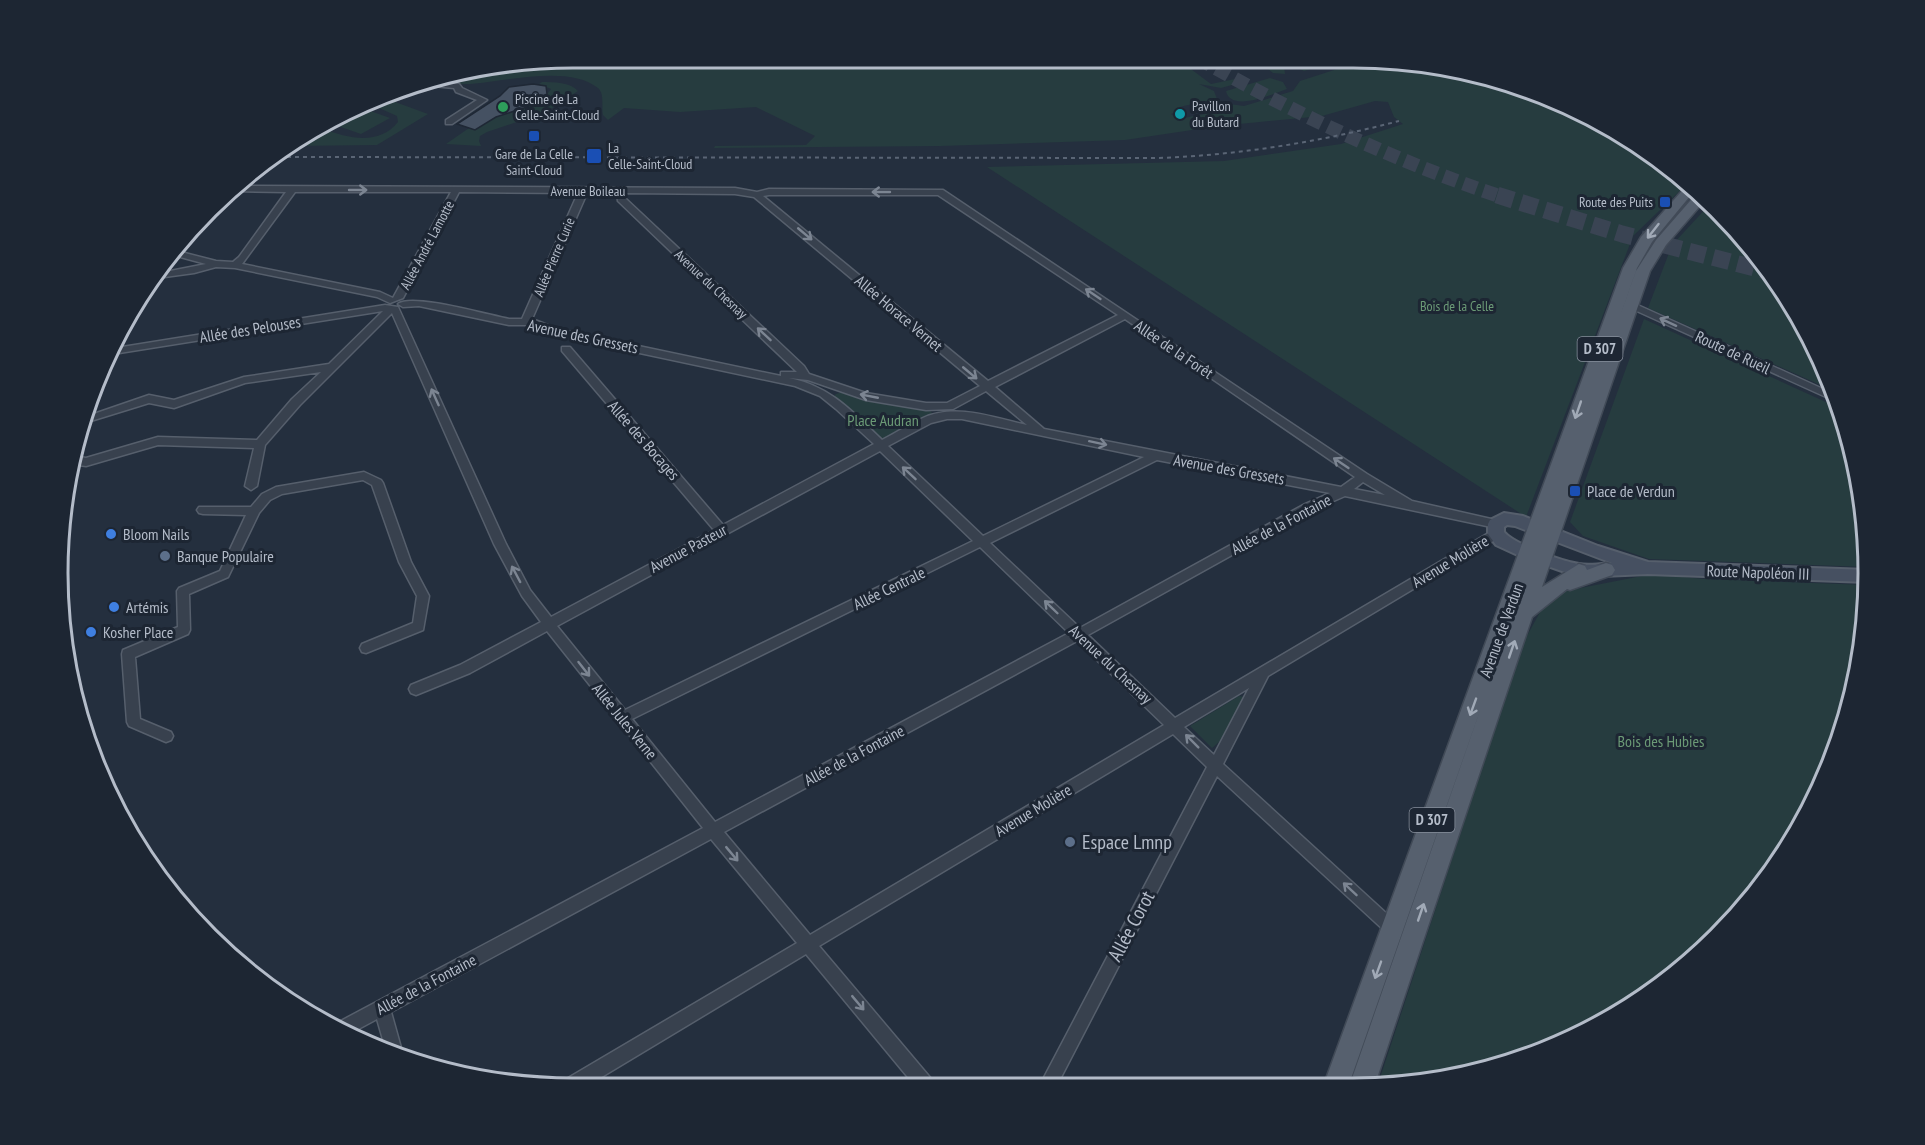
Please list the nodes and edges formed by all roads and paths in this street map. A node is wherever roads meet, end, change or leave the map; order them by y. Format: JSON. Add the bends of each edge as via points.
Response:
{"nodes":[{"id":1,"x":442,"y":85,"type":"edge"},
{"id":2,"x":449,"y":122,"type":"dead end"},
{"id":3,"x":245,"y":189,"type":"edge"},
{"id":4,"x":292,"y":190,"type":"junction"},
{"id":5,"x":456,"y":191,"type":"junction"},
{"id":6,"x":621,"y":191,"type":"junction"},
{"id":7,"x":583,"y":192,"type":"junction"},
{"id":8,"x":940,"y":192,"type":"joint"},
{"id":9,"x":1686,"y":193,"type":"edge"},
{"id":10,"x":757,"y":195,"type":"junction"},
{"id":11,"x":1696,"y":203,"type":"edge"},
{"id":12,"x":181,"y":255,"type":"edge"},
{"id":13,"x":216,"y":264,"type":"junction"},
{"id":14,"x":235,"y":265,"type":"junction"},
{"id":15,"x":165,"y":275,"type":"edge"},
{"id":16,"x":394,"y":305,"type":"junction"},
{"id":17,"x":1630,"y":305,"type":"junction"},
{"id":18,"x":1125,"y":315,"type":"junction"},
{"id":19,"x":526,"y":322,"type":"junction"},
{"id":20,"x":555,"y":332,"type":"junction"},
{"id":21,"x":576,"y":335,"type":"junction"},
{"id":22,"x":119,"y":350,"type":"edge"},
{"id":23,"x":566,"y":350,"type":"junction"},
{"id":24,"x":332,"y":367,"type":"junction"},
{"id":25,"x":804,"y":381,"type":"junction"},
{"id":26,"x":988,"y":387,"type":"junction"},
{"id":27,"x":846,"y":391,"type":"junction"},
{"id":28,"x":1825,"y":394,"type":"edge"},
{"id":29,"x":831,"y":399,"type":"junction"},
{"id":30,"x":962,"y":415,"type":"joint"},
{"id":31,"x":92,"y":418,"type":"edge"},
{"id":32,"x":1041,"y":431,"type":"junction"},
{"id":33,"x":260,"y":444,"type":"junction"},
{"id":34,"x":880,"y":446,"type":"junction"},
{"id":35,"x":1156,"y":456,"type":"junction"},
{"id":36,"x":80,"y":461,"type":"edge"},
{"id":37,"x":1363,"y":477,"type":"junction"},
{"id":38,"x":251,"y":486,"type":"dead end"},
{"id":39,"x":1341,"y":493,"type":"junction"},
{"id":40,"x":1409,"y":504,"type":"junction"},
{"id":41,"x":202,"y":510,"type":"dead end"},
{"id":42,"x":254,"y":511,"type":"junction"},
{"id":43,"x":1496,"y":529,"type":"junction"},
{"id":44,"x":722,"y":530,"type":"junction"},
{"id":45,"x":1544,"y":531,"type":"junction"},
{"id":46,"x":983,"y":542,"type":"junction"},
{"id":47,"x":1579,"y":545,"type":"junction"},
{"id":48,"x":1535,"y":556,"type":"junction"},
{"id":49,"x":1648,"y":568,"type":"junction"},
{"id":50,"x":1606,"y":570,"type":"junction"},
{"id":51,"x":1579,"y":572,"type":"junction"},
{"id":52,"x":1858,"y":576,"type":"edge"},
{"id":53,"x":1554,"y":588,"type":"junction"},
{"id":54,"x":1524,"y":615,"type":"junction"},
{"id":55,"x":547,"y":624,"type":"junction"},
{"id":56,"x":1079,"y":634,"type":"junction"},
{"id":57,"x":366,"y":648,"type":"dead end"},
{"id":58,"x":1263,"y":673,"type":"junction"},
{"id":59,"x":416,"y":689,"type":"dead end"},
{"id":60,"x":622,"y":718,"type":"junction"},
{"id":61,"x":1175,"y":724,"type":"junction"},
{"id":62,"x":166,"y":736,"type":"dead end"},
{"id":63,"x":1215,"y":765,"type":"junction"},
{"id":64,"x":713,"y":830,"type":"junction"},
{"id":65,"x":1393,"y":929,"type":"junction"},
{"id":66,"x":809,"y":945,"type":"junction"},
{"id":67,"x":382,"y":1008,"type":"junction"},
{"id":68,"x":350,"y":1025,"type":"edge"},
{"id":69,"x":392,"y":1044,"type":"edge"},
{"id":70,"x":1364,"y":1077,"type":"edge"},
{"id":71,"x":584,"y":1078,"type":"edge"},
{"id":72,"x":920,"y":1078,"type":"edge"},
{"id":73,"x":1052,"y":1078,"type":"edge"},
{"id":74,"x":1338,"y":1078,"type":"edge"}],
"edges":[{"from":1,"to":2,"type":"street","via":[[456,86],[483,100]]},
{"from":3,"to":4,"type":"street","name":"Avenue Boileau"},
{"from":4,"to":5,"type":"street","name":"Avenue Boileau","one_way":true},
{"from":4,"to":14,"type":"street"},
{"from":5,"to":7,"type":"street","name":"Avenue Boileau"},
{"from":5,"to":16,"type":"street","name":"Allée André Lamotte"},
{"from":6,"to":7,"type":"street","name":"Avenue Boileau"},
{"from":6,"to":10,"type":"street","name":"Avenue Boileau","via":[[741,191]]},
{"from":25,"to":6,"type":"street","name":"Avenue du Chesnay","one_way":true,"via":[[621,199]]},
{"from":7,"to":19,"type":"street","name":"Allée Pierre Curie"},
{"from":8,"to":10,"type":"street","name":"Avenue Boileau","one_way":true},
{"from":18,"to":8,"type":"street","name":"Allée de la Forêt","one_way":true},
{"from":9,"to":45,"type":"main road","name":"Avenue de Verdun","number":"D 307","one_way":true,"via":[[1646,240],[1630,268]]},
{"from":10,"to":26,"type":"street","name":"Allée Horace Vernet","one_way":true},
{"from":11,"to":17,"type":"main road","name":"Avenue de Verdun","number":"D 307","via":[[1651,256]]},
{"from":12,"to":13,"type":"street","name":"Avenue des Gressets"},
{"from":13,"to":14,"type":"street","name":"Avenue des Gressets"},
{"from":13,"to":15,"type":"street"},
{"from":14,"to":16,"type":"street","name":"Avenue des Gressets","via":[[380,295]]},
{"from":16,"to":19,"type":"street","name":"Avenue des Gressets","via":[[419,303]]},
{"from":16,"to":22,"type":"street","name":"Allée des Pelouses"},
{"from":16,"to":24,"type":"street","name":"Allée André Lamotte"},
{"from":55,"to":16,"type":"street","name":"Allée Jules Verne","one_way":true,"via":[[500,544]]},
{"from":28,"to":17,"type":"street","name":"Route de Rueil","one_way":true},
{"from":17,"to":45,"type":"main road","name":"Avenue de Verdun","number":"D 307"},
{"from":18,"to":26,"type":"street"},
{"from":37,"to":18,"type":"street","name":"Allée de la Forêt","one_way":true},
{"from":19,"to":20,"type":"street","name":"Avenue des Gressets"},
{"from":20,"to":21,"type":"street","name":"Avenue des Gressets"},
{"from":20,"to":23,"type":"street","name":"Allée des Bocages","via":[[556,340]]},
{"from":21,"to":23,"type":"street"},
{"from":21,"to":25,"type":"street","name":"Avenue des Gressets"},
{"from":23,"to":44,"type":"street","name":"Allée des Bocages"},
{"from":24,"to":31,"type":"street","via":[[244,380],[174,404],[149,399]]},
{"from":24,"to":33,"type":"street","name":"Allée André Lamotte"},
{"from":25,"to":27,"type":"street","name":"Avenue des Gressets"},
{"from":25,"to":29,"type":"street","name":"Avenue du Chesnay"},
{"from":26,"to":27,"type":"street","name":"Avenue des Gressets","one_way":true,"via":[[957,403],[927,407]]},
{"from":26,"to":32,"type":"street","name":"Allée Horace Vernet"},
{"from":27,"to":29,"type":"street"},
{"from":29,"to":34,"type":"street","name":"Avenue du Chesnay"},
{"from":30,"to":32,"type":"street","name":"Avenue des Gressets"},
{"from":30,"to":34,"type":"street","name":"Avenue Pasteur","via":[[937,416]]},
{"from":32,"to":35,"type":"street","name":"Avenue des Gressets","one_way":true},
{"from":33,"to":36,"type":"street","via":[[158,441]]},
{"from":33,"to":38,"type":"street"},
{"from":34,"to":44,"type":"street","name":"Avenue Pasteur"},
{"from":46,"to":34,"type":"street","name":"Avenue du Chesnay","one_way":true},
{"from":35,"to":39,"type":"street","name":"Avenue des Gressets"},
{"from":35,"to":46,"type":"street","name":"Allée Centrale"},
{"from":37,"to":39,"type":"street","name":"Allée de la Fontaine"},
{"from":37,"to":40,"type":"street","name":"Allée de la Forêt"},
{"from":39,"to":40,"type":"street","name":"Avenue des Gressets"},
{"from":39,"to":56,"type":"street","name":"Allée de la Fontaine"},
{"from":40,"to":43,"type":"street","name":"Avenue des Gressets"},
{"from":41,"to":42,"type":"street"},
{"from":42,"to":57,"type":"street","via":[[266,497],[280,490],[364,476],[376,483],[405,562],[423,596],[419,626]]},
{"from":42,"to":62,"type":"street","via":[[224,574],[183,591],[184,630],[128,654],[134,722]]},
{"from":43,"to":45,"type":"main road","via":[[1498,521],[1510,519]]},
{"from":43,"to":48,"type":"main road","via":[[1502,541]]},
{"from":43,"to":58,"type":"street","name":"Avenue Molière"},
{"from":44,"to":55,"type":"street","name":"Avenue Pasteur"},
{"from":45,"to":47,"type":"main road","name":"Route Napoléon III"},
{"from":45,"to":48,"type":"main road","name":"Avenue de Verdun","number":"D 307"},
{"from":56,"to":46,"type":"street","name":"Avenue du Chesnay","one_way":true},
{"from":46,"to":60,"type":"street","name":"Allée Centrale"},
{"from":47,"to":49,"type":"main road","name":"Route Napoléon III"},
{"from":47,"to":51,"type":"main road"},
{"from":48,"to":51,"type":"main road"},
{"from":48,"to":54,"type":"main road","name":"Avenue de Verdun","number":"D 307"},
{"from":48,"to":65,"type":"main road","name":"Avenue de Verdun","number":"D 307","one_way":true},
{"from":49,"to":50,"type":"main road","name":"Route Napoléon III"},
{"from":49,"to":52,"type":"main road","name":"Route Napoléon III"},
{"from":50,"to":51,"type":"main road","name":"Route Napoléon III"},
{"from":50,"to":53,"type":"main road"},
{"from":51,"to":53,"type":"main road"},
{"from":53,"to":54,"type":"main road"},
{"from":70,"to":54,"type":"main road","name":"Avenue de Verdun","number":"D 307","one_way":true},
{"from":55,"to":59,"type":"street","name":"Avenue Pasteur","via":[[465,669]]},
{"from":55,"to":60,"type":"street","name":"Allée Jules Verne","one_way":true},
{"from":56,"to":61,"type":"street","name":"Avenue du Chesnay"},
{"from":56,"to":64,"type":"street","name":"Allée de la Fontaine"},
{"from":58,"to":61,"type":"street","name":"Avenue Molière"},
{"from":58,"to":63,"type":"street","name":"Allée Corot"},
{"from":60,"to":64,"type":"street","name":"Allée Jules Verne"},
{"from":63,"to":61,"type":"street","name":"Avenue du Chesnay","one_way":true},
{"from":61,"to":66,"type":"street","name":"Avenue Molière"},
{"from":65,"to":63,"type":"street","name":"Avenue du Chesnay","one_way":true},
{"from":63,"to":73,"type":"street","name":"Allée Corot"},
{"from":64,"to":66,"type":"street","name":"Allée Jules Verne","one_way":true},
{"from":64,"to":67,"type":"street","name":"Allée de la Fontaine"},
{"from":65,"to":74,"type":"main road","name":"Avenue de Verdun","number":"D 307","one_way":true},
{"from":66,"to":71,"type":"street","name":"Avenue Molière"},
{"from":66,"to":72,"type":"street","name":"Allée Jules Verne","one_way":true},
{"from":67,"to":68,"type":"street","name":"Allée de la Fontaine"},
{"from":67,"to":69,"type":"street"}]}
